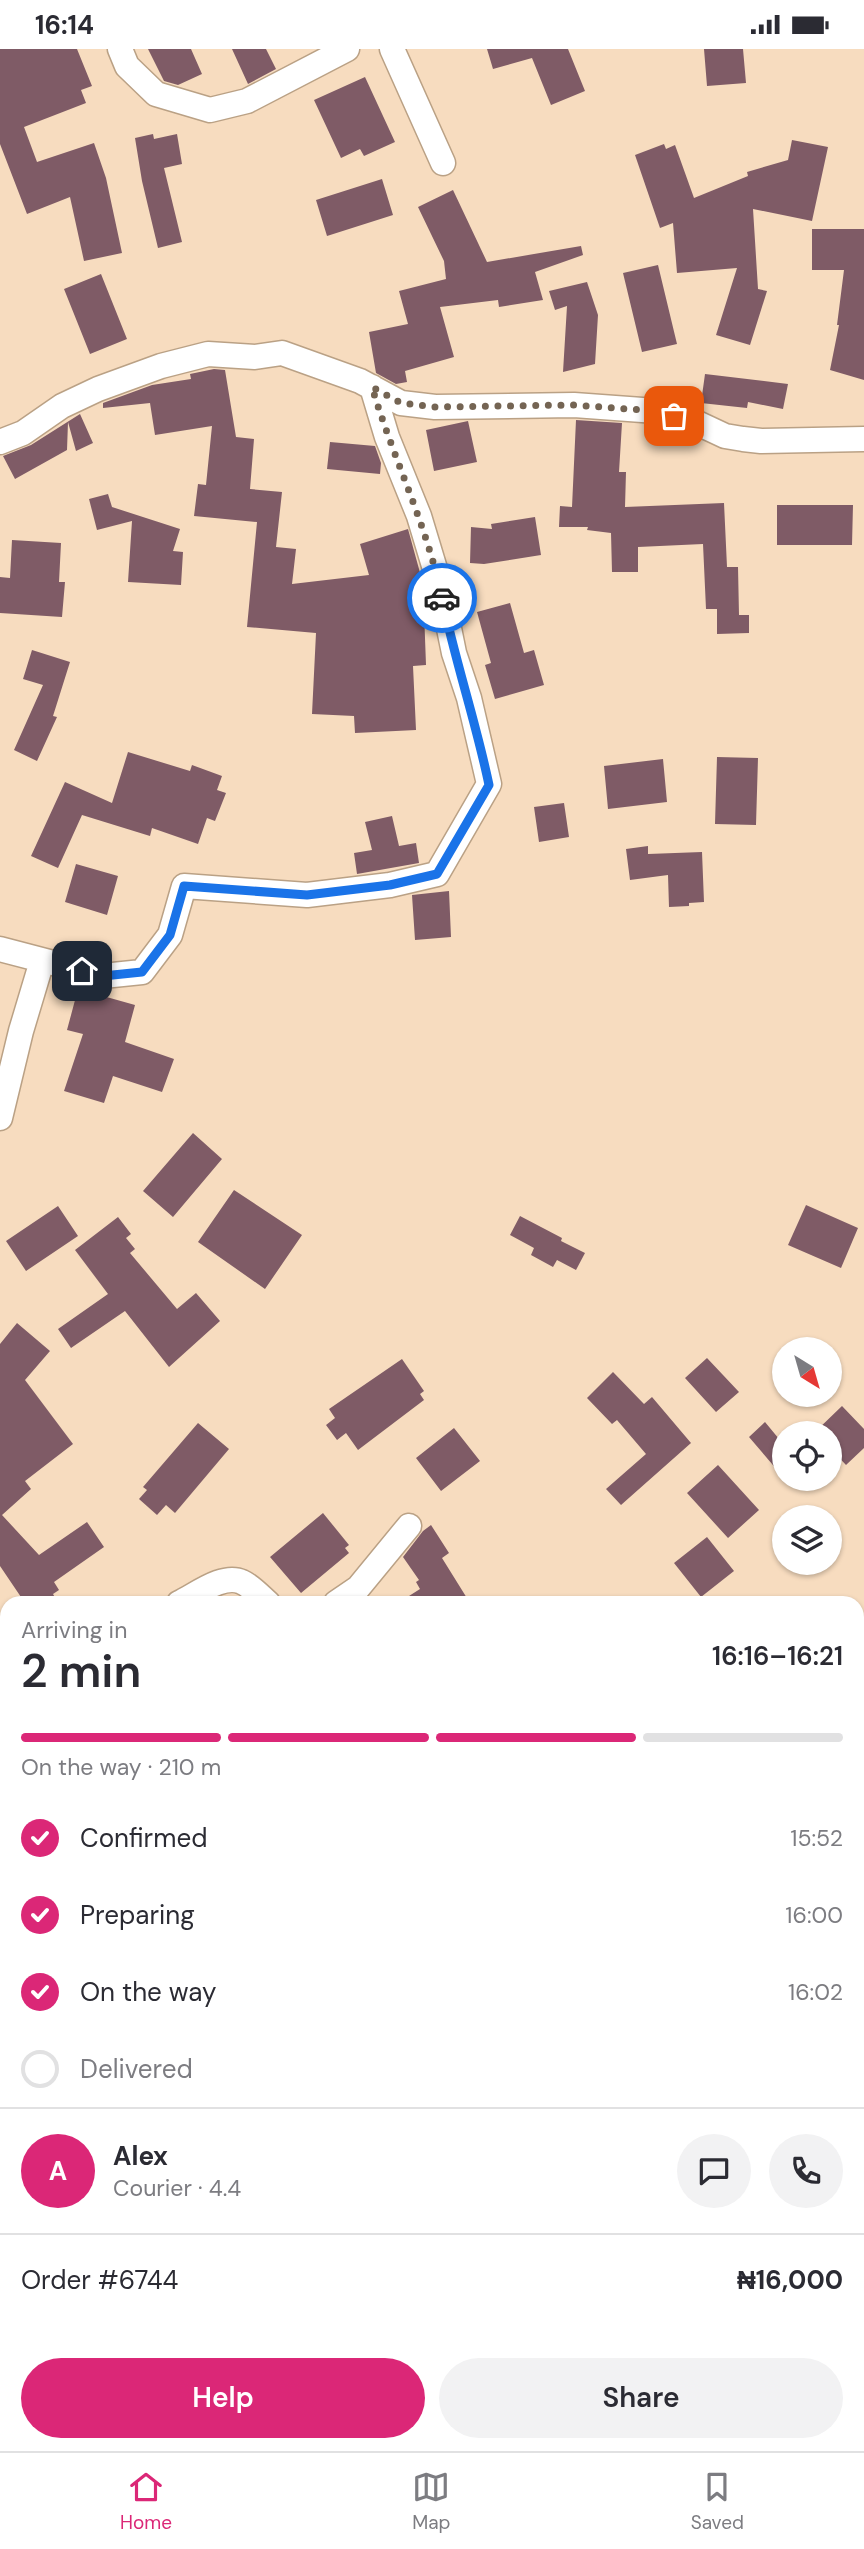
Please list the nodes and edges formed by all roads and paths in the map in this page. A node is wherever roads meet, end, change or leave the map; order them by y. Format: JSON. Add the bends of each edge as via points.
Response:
{"nodes":[{"id":1,"x":120,"y":49,"type":"edge"},
{"id":2,"x":347,"y":49,"type":"edge"},
{"id":3,"x":392,"y":49,"type":"edge"},
{"id":4,"x":443,"y":163,"type":"dead end"},
{"id":5,"x":372,"y":387,"type":"junction"},
{"id":6,"x":864,"y":439,"type":"edge"},
{"id":7,"x":0,"y":442,"type":"edge"},
{"id":8,"x":0,"y":949,"type":"edge"},
{"id":9,"x":42,"y":961,"type":"junction"},
{"id":10,"x":0,"y":1118,"type":"edge"},
{"id":11,"x":409,"y":1526,"type":"dead end"},
{"id":12,"x":193,"y":1596,"type":"edge"},
{"id":13,"x":260,"y":1596,"type":"edge"},
{"id":14,"x":347,"y":1596,"type":"edge"}],
"edges":[{"from":1,"to":2,"type":"street","via":[[127,66],[156,94],[210,110],[247,101]]},
{"from":3,"to":4,"type":"street"},
{"from":5,"to":6,"type":"street","via":[[401,403],[435,407],[574,405],[656,411],[734,438]]},
{"from":5,"to":7,"type":"street","via":[[282,353],[208,355],[98,389]]},
{"from":5,"to":9,"type":"street","via":[[419,516],[489,785],[437,874],[307,895],[184,886],[170,935],[142,972],[103,976]]},
{"from":8,"to":9,"type":"street"},
{"from":9,"to":10,"type":"street"},
{"from":11,"to":14,"type":"street"},
{"from":12,"to":13,"type":"street","via":[[234,1580]]}]}
